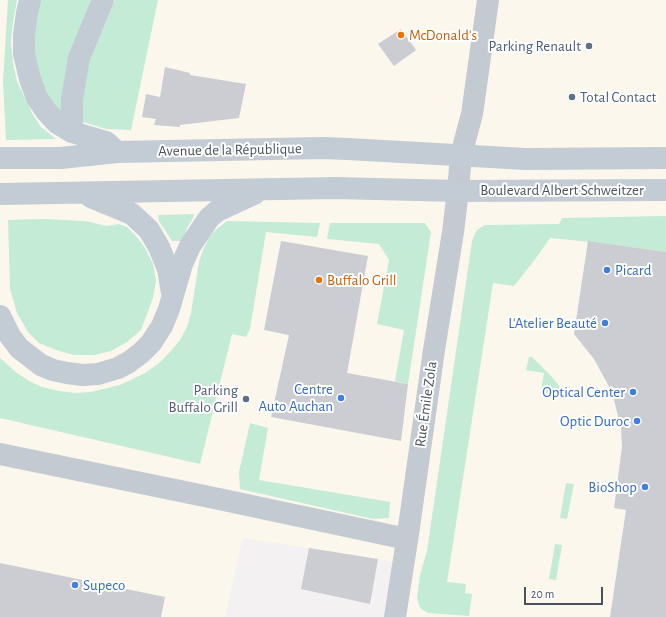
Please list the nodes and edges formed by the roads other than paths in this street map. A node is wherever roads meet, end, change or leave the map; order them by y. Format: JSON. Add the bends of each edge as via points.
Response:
{"nodes":[{"id":1,"x":30,"y":0,"type":"edge"},
{"id":2,"x":103,"y":0,"type":"edge"},
{"id":3,"x":488,"y":0,"type":"edge"},
{"id":4,"x":72,"y":132,"type":"junction"},
{"id":5,"x":117,"y":152,"type":"junction"},
{"id":6,"x":461,"y":155,"type":"junction"},
{"id":7,"x":0,"y":158,"type":"edge"},
{"id":8,"x":666,"y":158,"type":"edge"},
{"id":9,"x":263,"y":190,"type":"junction"},
{"id":10,"x":666,"y":190,"type":"edge"},
{"id":11,"x":458,"y":191,"type":"junction"},
{"id":12,"x":81,"y":192,"type":"junction"},
{"id":13,"x":0,"y":194,"type":"edge"},
{"id":14,"x":173,"y":294,"type":"junction"},
{"id":15,"x":0,"y":316,"type":"edge"},
{"id":16,"x":0,"y":454,"type":"edge"},
{"id":17,"x":407,"y":539,"type":"junction"},
{"id":18,"x":395,"y":617,"type":"edge"}],
"edges":[{"from":1,"to":4,"type":"main road","via":[[24,35],[24,54],[30,79],[37,98],[46,111],[56,123]]},
{"from":2,"to":4,"type":"main road","via":[[79,58],[72,99]]},
{"from":3,"to":6,"type":"street","name":"Rue Émile Zola","via":[[472,114]]},
{"from":4,"to":5,"type":"main road","via":[[106,142]]},
{"from":5,"to":6,"type":"main road","name":"Avenue de la République","via":[[340,148]]},
{"from":5,"to":7,"type":"main road","name":"Avenue de la République","via":[[61,158]]},
{"from":6,"to":8,"type":"main road","name":"Boulevard Albert Schweitzer","via":[[548,159]]},
{"from":6,"to":11,"type":"street","name":"Rue Émile Zola"},
{"from":9,"to":11,"type":"main road","via":[[344,188]]},
{"from":9,"to":12,"type":"main road"},
{"from":9,"to":14,"type":"main road","via":[[217,211],[209,218],[190,246]]},
{"from":10,"to":11,"type":"main road","name":"Boulevard Albert Schweitzer"},
{"from":11,"to":17,"type":"street","name":"Rue Émile Zola"},
{"from":12,"to":13,"type":"main road"},
{"from":12,"to":14,"type":"main road","via":[[132,214],[149,230],[168,269]]},
{"from":14,"to":15,"type":"main road","via":[[162,326],[142,353],[118,368],[98,374],[67,373],[42,365],[18,348]]},
{"from":16,"to":17,"type":"street"},
{"from":17,"to":18,"type":"street","name":"Rue Émile Zola"}]}
